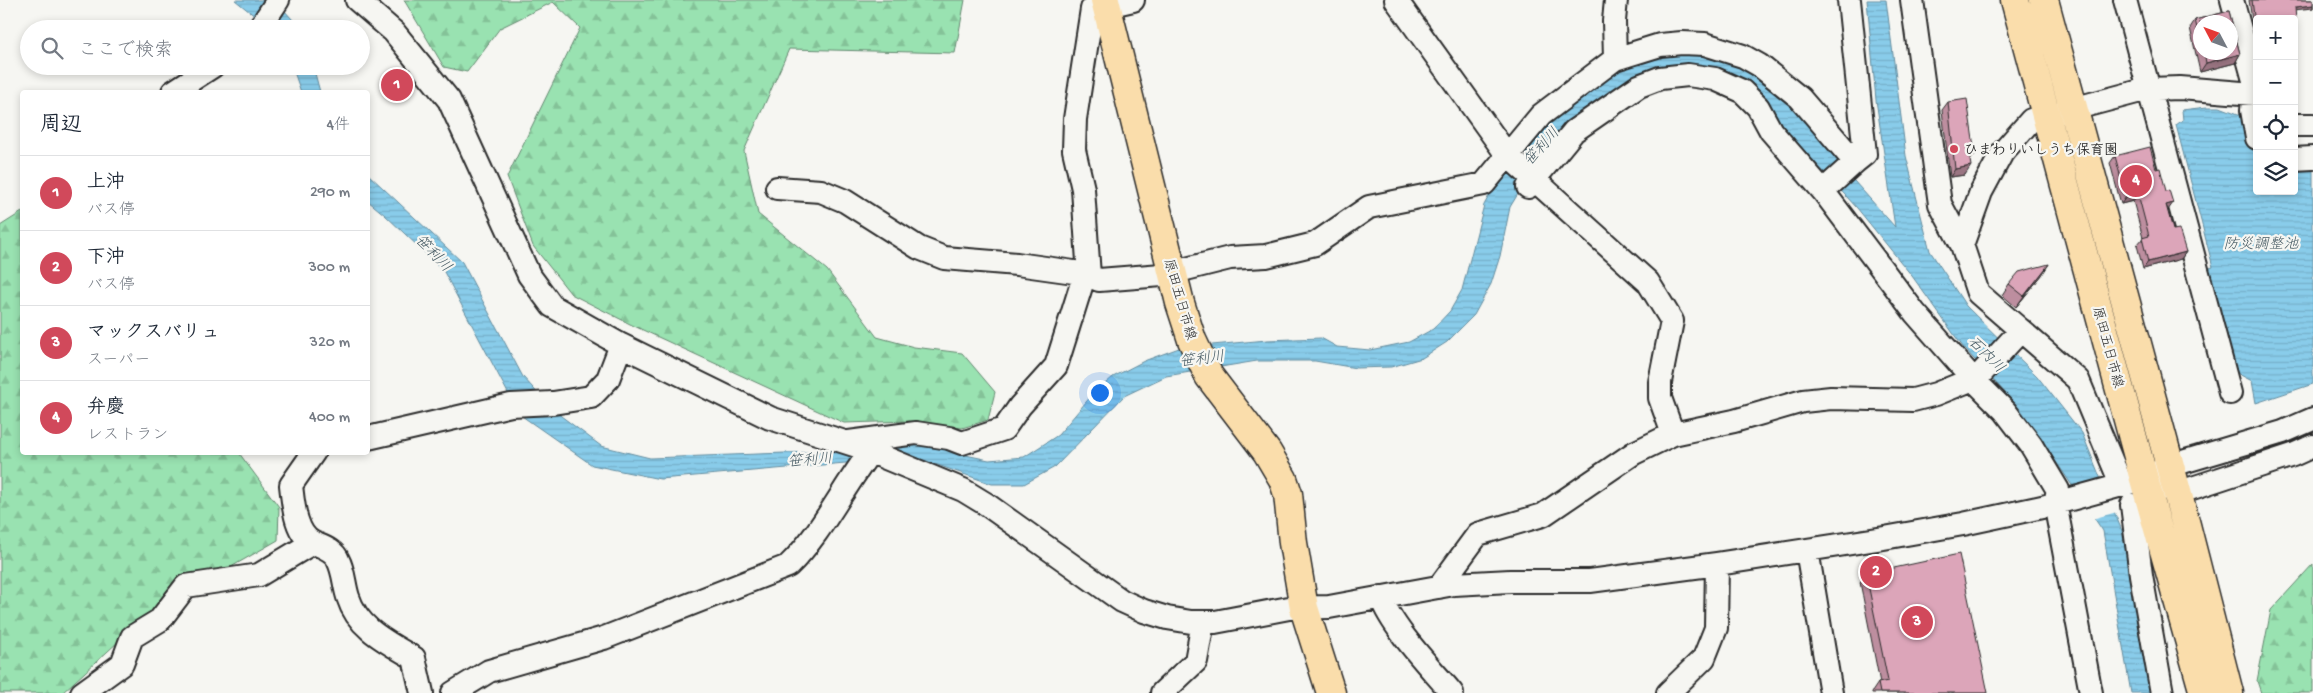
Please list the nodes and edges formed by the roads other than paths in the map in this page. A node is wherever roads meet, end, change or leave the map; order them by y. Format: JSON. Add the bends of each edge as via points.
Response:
{"nodes":[{"id":1,"x":278,"y":0,"type":"edge"},
{"id":2,"x":357,"y":0,"type":"edge"},
{"id":3,"x":1133,"y":0,"type":"edge"},
{"id":4,"x":1396,"y":0,"type":"edge"},
{"id":5,"x":1616,"y":0,"type":"edge"},
{"id":6,"x":1849,"y":0,"type":"edge"},
{"id":7,"x":1912,"y":0,"type":"edge"},
{"id":8,"x":2015,"y":0,"type":"edge"},
{"id":9,"x":2044,"y":0,"type":"edge"},
{"id":10,"x":2125,"y":0,"type":"edge"},
{"id":11,"x":2232,"y":0,"type":"edge"},
{"id":12,"x":1105,"y":2,"type":"edge"},
{"id":13,"x":265,"y":20,"type":"edge"},
{"id":14,"x":1615,"y":59,"type":"junction"},
{"id":15,"x":200,"y":75,"type":"edge"},
{"id":16,"x":2253,"y":77,"type":"edge"},
{"id":17,"x":2148,"y":89,"type":"junction"},
{"id":18,"x":176,"y":90,"type":"edge"},
{"id":19,"x":2253,"y":95,"type":"edge"},
{"id":20,"x":2072,"y":108,"type":"junction"},
{"id":21,"x":2046,"y":115,"type":"junction"},
{"id":22,"x":2298,"y":125,"type":"edge"},
{"id":23,"x":2313,"y":125,"type":"edge"},
{"id":24,"x":1508,"y":156,"type":"junction"},
{"id":25,"x":2313,"y":158,"type":"edge"},
{"id":26,"x":2298,"y":159,"type":"edge"},
{"id":27,"x":1854,"y":163,"type":"junction"},
{"id":28,"x":1530,"y":181,"type":"junction"},
{"id":29,"x":777,"y":188,"type":"dead end"},
{"id":30,"x":1825,"y":189,"type":"junction"},
{"id":31,"x":1962,"y":245,"type":"junction"},
{"id":32,"x":1172,"y":272,"type":"junction"},
{"id":33,"x":1089,"y":276,"type":"junction"},
{"id":34,"x":2017,"y":334,"type":"junction"},
{"id":35,"x":621,"y":345,"type":"junction"},
{"id":36,"x":1976,"y":378,"type":"junction"},
{"id":37,"x":2230,"y":393,"type":"dead end"},
{"id":38,"x":2313,"y":419,"type":"edge"},
{"id":39,"x":1673,"y":434,"type":"junction"},
{"id":40,"x":370,"y":438,"type":"edge"},
{"id":41,"x":857,"y":446,"type":"junction"},
{"id":42,"x":2313,"y":446,"type":"edge"},
{"id":43,"x":312,"y":455,"type":"edge"},
{"id":44,"x":2169,"y":466,"type":"junction"},
{"id":45,"x":2127,"y":484,"type":"junction"},
{"id":46,"x":2177,"y":492,"type":"junction"},
{"id":47,"x":2060,"y":502,"type":"junction"},
{"id":48,"x":2132,"y":505,"type":"dead end"},
{"id":49,"x":2071,"y":522,"type":"dead end"},
{"id":50,"x":312,"y":543,"type":"junction"},
{"id":51,"x":1807,"y":550,"type":"junction"},
{"id":52,"x":2074,"y":556,"type":"dead end"},
{"id":53,"x":1716,"y":564,"type":"junction"},
{"id":54,"x":1439,"y":587,"type":"junction"},
{"id":55,"x":1381,"y":597,"type":"junction"},
{"id":56,"x":1304,"y":608,"type":"junction"},
{"id":57,"x":1203,"y":622,"type":"junction"},
{"id":58,"x":82,"y":693,"type":"edge"},
{"id":59,"x":422,"y":693,"type":"edge"},
{"id":60,"x":453,"y":693,"type":"edge"},
{"id":61,"x":1162,"y":693,"type":"edge"},
{"id":62,"x":1331,"y":693,"type":"edge"},
{"id":63,"x":1452,"y":693,"type":"edge"},
{"id":64,"x":1668,"y":693,"type":"edge"},
{"id":65,"x":1831,"y":693,"type":"edge"},
{"id":66,"x":2091,"y":693,"type":"edge"},
{"id":67,"x":2162,"y":693,"type":"edge"},
{"id":68,"x":2204,"y":693,"type":"edge"},
{"id":69,"x":2230,"y":693,"type":"edge"}],
"edges":[{"from":1,"to":13,"type":"street"},
{"from":2,"to":35,"type":"street","via":[[394,32],[449,100],[529,275],[552,306]]},
{"from":3,"to":12,"type":"street"},
{"from":4,"to":24,"type":"street"},
{"from":5,"to":14,"type":"street"},
{"from":6,"to":27,"type":"street","via":[[1865,154]]},
{"from":7,"to":31,"type":"street","via":[[1940,204]]},
{"from":8,"to":21,"type":"main road","name":"原田五日市線"},
{"from":9,"to":20,"type":"main road","name":"原田五日市線"},
{"from":10,"to":17,"type":"street"},
{"from":11,"to":16,"type":"street"},
{"from":12,"to":32,"type":"main road","name":"原田五日市線"},
{"from":12,"to":33,"type":"street","via":[[1092,9],[1075,118],[1074,150],[1084,189]]},
{"from":14,"to":24,"type":"street","via":[[1541,115]]},
{"from":14,"to":27,"type":"street","via":[[1660,45],[1682,44],[1706,44],[1744,56],[1800,98]]},
{"from":15,"to":18,"type":"street"},
{"from":17,"to":19,"type":"street","via":[[2180,88]]},
{"from":17,"to":20,"type":"street"},
{"from":17,"to":37,"type":"street"},
{"from":20,"to":21,"type":"street"},
{"from":20,"to":44,"type":"main road","name":"原田五日市線"},
{"from":21,"to":31,"type":"street","via":[[2031,120],[2002,153],[1981,192]]},
{"from":21,"to":45,"type":"main road","name":"原田五日市線"},
{"from":22,"to":23,"type":"street"},
{"from":24,"to":28,"type":"street"},
{"from":24,"to":32,"type":"street","via":[[1484,184],[1369,207],[1315,244],[1266,256],[1230,258]]},
{"from":25,"to":26,"type":"street"},
{"from":27,"to":30,"type":"street"},
{"from":28,"to":30,"type":"street","via":[[1574,131],[1639,86],[1660,78],[1688,75],[1715,79],[1742,91],[1758,107],[1771,131]]},
{"from":28,"to":39,"type":"street","via":[[1648,282],[1672,321],[1660,398]]},
{"from":29,"to":33,"type":"street","via":[[821,191],[846,201],[919,248],[944,258],[1017,264]]},
{"from":30,"to":36,"type":"street","via":[[1915,313]]},
{"from":31,"to":34,"type":"street","via":[[1978,293]]},
{"from":32,"to":33,"type":"street","via":[[1099,280]]},
{"from":32,"to":56,"type":"main road","name":"原田五日市線","via":[[1200,358],[1283,479],[1288,494]]},
{"from":33,"to":41,"type":"street","via":[[1083,280],[1056,366],[1004,429],[962,443],[916,433]]},
{"from":34,"to":36,"type":"street"},
{"from":34,"to":45,"type":"street","via":[[2078,380]]},
{"from":35,"to":40,"type":"street","via":[[608,379],[590,397],[511,405]]},
{"from":35,"to":41,"type":"street","via":[[770,418]]},
{"from":36,"to":39,"type":"street","via":[[1913,400],[1831,398],[1803,401]]},
{"from":36,"to":47,"type":"street","via":[[2031,446],[2058,490]]},
{"from":38,"to":44,"type":"street","via":[[2283,432]]},
{"from":39,"to":54,"type":"street","via":[[1634,453],[1543,515],[1478,534]]},
{"from":41,"to":57,"type":"street","via":[[963,490],[1122,601],[1167,618]]},
{"from":41,"to":60,"type":"street","via":[[856,472],[806,549],[788,566],[604,638],[489,671]]},
{"from":42,"to":46,"type":"street"},
{"from":43,"to":50,"type":"street","via":[[292,485],[294,514]]},
{"from":44,"to":45,"type":"street"},
{"from":44,"to":46,"type":"main road","name":"原田五日市線"},
{"from":45,"to":46,"type":"street"},
{"from":45,"to":47,"type":"street"},
{"from":45,"to":68,"type":"main road","name":"原田五日市線"},
{"from":46,"to":69,"type":"main road","name":"原田五日市線"},
{"from":47,"to":51,"type":"street","via":[[1964,524]]},
{"from":47,"to":66,"type":"street"},
{"from":48,"to":67,"type":"street"},
{"from":49,"to":52,"type":"street"},
{"from":50,"to":58,"type":"street","via":[[259,575],[186,586],[160,620],[132,637],[122,664]]},
{"from":50,"to":59,"type":"street","via":[[324,545],[338,559],[349,600],[366,629],[414,658]]},
{"from":51,"to":53,"type":"street"},
{"from":51,"to":65,"type":"street"},
{"from":53,"to":54,"type":"street","via":[[1604,579],[1482,582]]},
{"from":53,"to":64,"type":"street","via":[[1716,628],[1704,658]]},
{"from":54,"to":55,"type":"street"},
{"from":55,"to":56,"type":"street","via":[[1329,607]]},
{"from":55,"to":63,"type":"street","via":[[1409,641]]},
{"from":56,"to":57,"type":"street"},
{"from":56,"to":62,"type":"main road","name":"原田五日市線"},
{"from":57,"to":61,"type":"street","via":[[1196,661]]}]}
